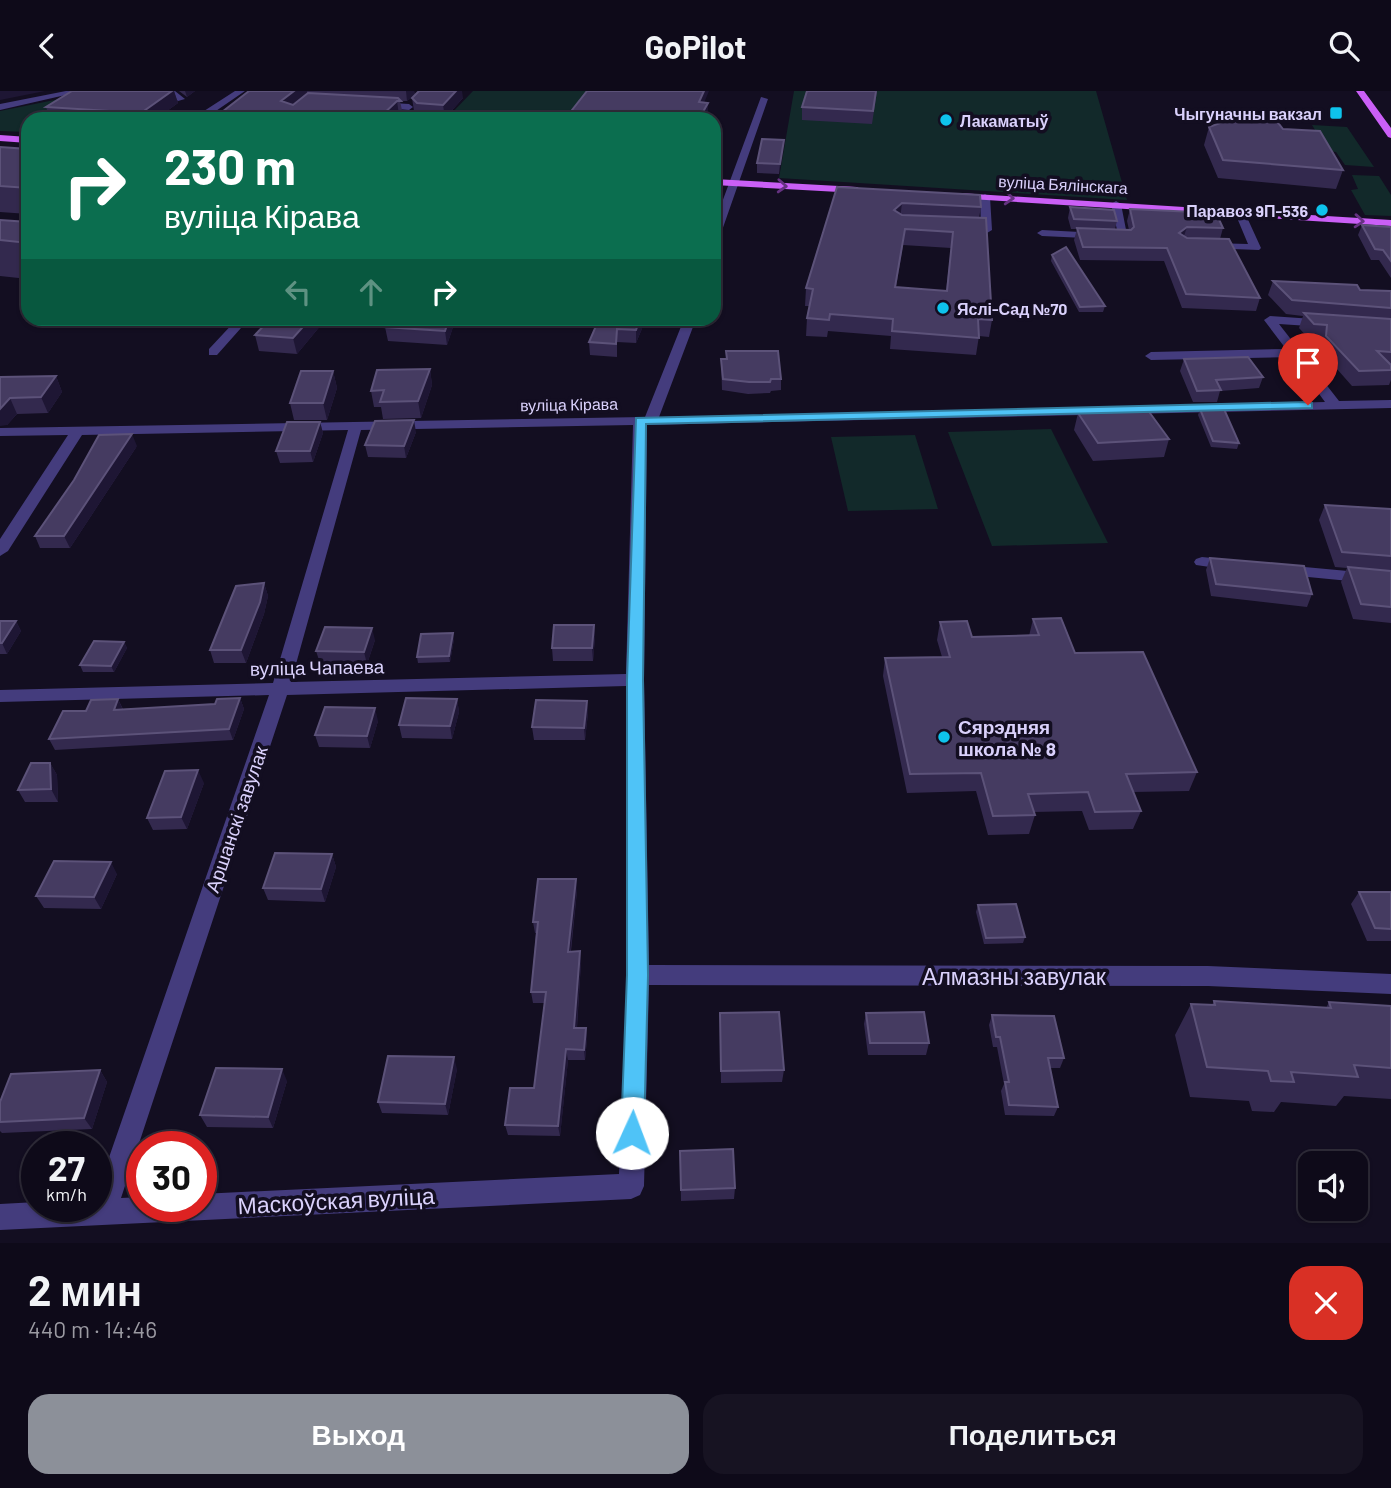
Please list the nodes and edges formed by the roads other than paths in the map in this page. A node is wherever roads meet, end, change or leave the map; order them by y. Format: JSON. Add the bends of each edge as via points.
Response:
{"nodes":[{"id":1,"x":79,"y":91,"type":"edge"},
{"id":2,"x":169,"y":91,"type":"edge"},
{"id":3,"x":241,"y":91,"type":"edge"},
{"id":4,"x":1360,"y":91,"type":"edge"},
{"id":5,"x":181,"y":99,"type":"dead end"},
{"id":6,"x":764,"y":99,"type":"dead end"},
{"id":7,"x":371,"y":105,"type":"edge"},
{"id":8,"x":0,"y":107,"type":"edge"},
{"id":9,"x":209,"y":112,"type":"edge"},
{"id":10,"x":406,"y":112,"type":"edge"},
{"id":11,"x":1387,"y":123,"type":"edge"},
{"id":12,"x":1391,"y":135,"type":"edge"},
{"id":13,"x":0,"y":138,"type":"edge"},
{"id":14,"x":21,"y":140,"type":"edge"},
{"id":15,"x":721,"y":182,"type":"edge"},
{"id":16,"x":733,"y":183,"type":"junction"},
{"id":17,"x":866,"y":190,"type":"edge"},
{"id":18,"x":946,"y":195,"type":"edge"},
{"id":19,"x":985,"y":197,"type":"junction"},
{"id":20,"x":1116,"y":204,"type":"junction"},
{"id":21,"x":1240,"y":213,"type":"junction"},
{"id":22,"x":721,"y":218,"type":"edge"},
{"id":23,"x":1391,"y":223,"type":"edge"},
{"id":24,"x":950,"y":228,"type":"edge"},
{"id":25,"x":1042,"y":233,"type":"dead end"},
{"id":26,"x":1195,"y":246,"type":"edge"},
{"id":27,"x":1341,"y":324,"type":"edge"},
{"id":28,"x":237,"y":326,"type":"edge"},
{"id":29,"x":687,"y":326,"type":"edge"},
{"id":30,"x":213,"y":352,"type":"dead end"},
{"id":31,"x":1294,"y":353,"type":"junction"},
{"id":32,"x":1152,"y":356,"type":"dead end"},
{"id":33,"x":1391,"y":404,"type":"edge"},
{"id":34,"x":1335,"y":405,"type":"junction"},
{"id":35,"x":646,"y":421,"type":"junction"},
{"id":36,"x":356,"y":425,"type":"junction"},
{"id":37,"x":78,"y":431,"type":"junction"},
{"id":38,"x":0,"y":432,"type":"edge"},
{"id":39,"x":0,"y":551,"type":"edge"},
{"id":40,"x":1202,"y":562,"type":"dead end"},
{"id":41,"x":1242,"y":566,"type":"edge"},
{"id":42,"x":1269,"y":568,"type":"edge"},
{"id":43,"x":1391,"y":580,"type":"edge"},
{"id":44,"x":635,"y":680,"type":"junction"},
{"id":45,"x":280,"y":689,"type":"junction"},
{"id":46,"x":0,"y":696,"type":"edge"},
{"id":47,"x":638,"y":975,"type":"junction"},
{"id":48,"x":1391,"y":985,"type":"edge"},
{"id":49,"x":112,"y":1186,"type":"edge"},
{"id":50,"x":112,"y":1210,"type":"edge"},
{"id":51,"x":21,"y":1216,"type":"edge"},
{"id":52,"x":0,"y":1217,"type":"edge"}],
"edges":[{"from":1,"to":8,"type":"street"},
{"from":2,"to":5,"type":"street"},
{"from":3,"to":9,"type":"street"},
{"from":4,"to":11,"type":"main road"},
{"from":6,"to":16,"type":"street"},
{"from":7,"to":10,"type":"street","via":[[413,104]]},
{"from":11,"to":12,"type":"main road"},
{"from":13,"to":14,"type":"main road"},
{"from":15,"to":16,"type":"main road"},
{"from":16,"to":17,"type":"main road","one_way":true},
{"from":16,"to":22,"type":"street"},
{"from":18,"to":19,"type":"main road","name":"вуліца Бялінскага"},
{"from":19,"to":20,"type":"main road","name":"вуліца Бялінскага","one_way":true},
{"from":19,"to":24,"type":"street","via":[[987,230]]},
{"from":20,"to":21,"type":"main road","name":"вуліца Бялінскага"},
{"from":20,"to":25,"type":"street","via":[[1124,239]]},
{"from":21,"to":23,"type":"main road","name":"вуліца Бялінскага","one_way":true},
{"from":21,"to":26,"type":"street","via":[[1255,248]]},
{"from":27,"to":31,"type":"street","via":[[1270,320]]},
{"from":28,"to":30,"type":"street"},
{"from":29,"to":35,"type":"street"},
{"from":31,"to":32,"type":"street"},
{"from":31,"to":34,"type":"street"},
{"from":33,"to":34,"type":"street","name":"вуліца Кірава"},
{"from":34,"to":35,"type":"street","name":"вуліца Кірава"},
{"from":35,"to":36,"type":"street","name":"вуліца Кірава"},
{"from":35,"to":44,"type":"street"},
{"from":36,"to":37,"type":"street","name":"вуліца Кірава"},
{"from":36,"to":45,"type":"street","name":"Аршанскі завулак"},
{"from":37,"to":38,"type":"street","name":"вуліца Кірава"},
{"from":37,"to":39,"type":"street"},
{"from":40,"to":41,"type":"street"},
{"from":42,"to":43,"type":"street"},
{"from":44,"to":45,"type":"street","name":"вуліца Чапаева"},
{"from":44,"to":47,"type":"street"},
{"from":45,"to":46,"type":"street","name":"вуліца Чапаева"},
{"from":45,"to":49,"type":"street","name":"Аршанскі завулак"},
{"from":47,"to":48,"type":"street","name":"Алмазны завулак","via":[[1208,976]]},
{"from":47,"to":50,"type":"street","name":"Маскоўская вуліца","via":[[631,1186]]},
{"from":51,"to":52,"type":"street","name":"Маскоўская вуліца"}]}
